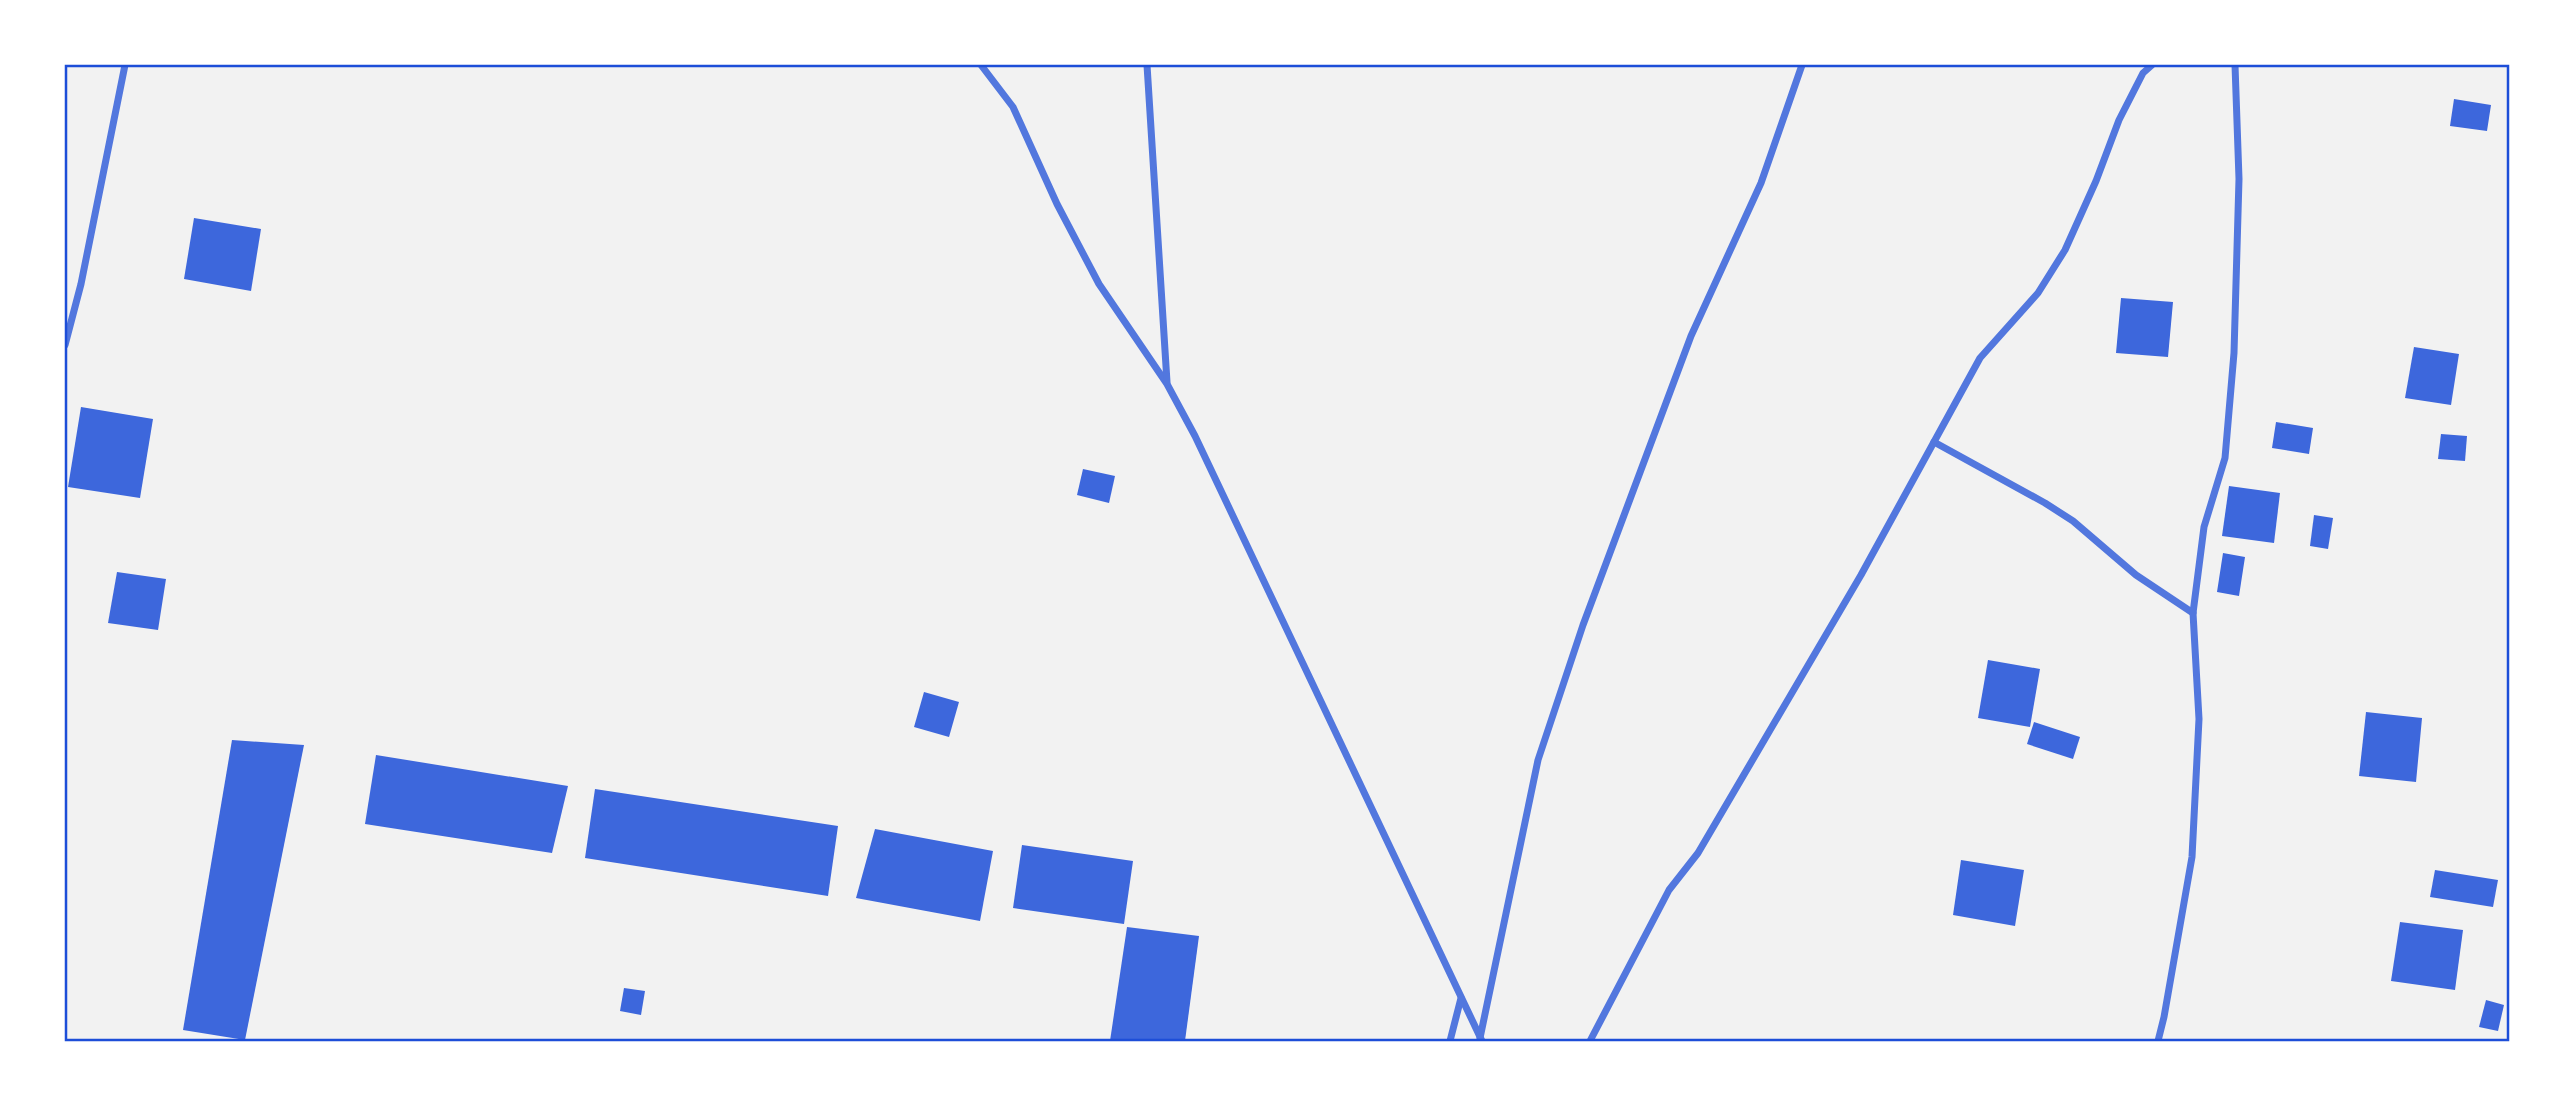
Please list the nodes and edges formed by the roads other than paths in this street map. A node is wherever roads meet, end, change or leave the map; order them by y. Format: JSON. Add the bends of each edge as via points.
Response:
{"nodes":[{"id":1,"x":125,"y":65,"type":"edge"},
{"id":2,"x":981,"y":65,"type":"edge"},
{"id":3,"x":1147,"y":65,"type":"edge"},
{"id":4,"x":1802,"y":65,"type":"edge"},
{"id":5,"x":2152,"y":65,"type":"edge"},
{"id":6,"x":2235,"y":65,"type":"edge"},
{"id":7,"x":65,"y":345,"type":"edge"},
{"id":8,"x":1167,"y":384,"type":"junction"},
{"id":9,"x":1934,"y":442,"type":"junction"},
{"id":10,"x":2193,"y":613,"type":"junction"},
{"id":11,"x":1461,"y":997,"type":"junction"},
{"id":12,"x":1481,"y":1040,"type":"edge"},
{"id":13,"x":1450,"y":1041,"type":"edge"},
{"id":14,"x":1590,"y":1041,"type":"edge"},
{"id":15,"x":2158,"y":1041,"type":"edge"}],
"edges":[{"from":1,"to":7,"type":"street"},
{"from":2,"to":8,"type":"street","via":[[1013,107],[1099,284]]},
{"from":3,"to":8,"type":"street"},
{"from":4,"to":12,"type":"street","via":[[1761,183],[1691,336],[1542,748]]},
{"from":5,"to":9,"type":"street","via":[[2143,73],[2119,120],[2065,250],[2038,293],[1980,358]]},
{"from":6,"to":10,"type":"street","via":[[2239,179],[2235,353],[2225,458],[2204,527]]},
{"from":8,"to":11,"type":"street"},
{"from":9,"to":10,"type":"street","via":[[2045,503],[2136,575]]},
{"from":9,"to":14,"type":"street","via":[[1699,853],[1669,890]]},
{"from":10,"to":15,"type":"street","via":[[2199,719],[2192,857]]},
{"from":11,"to":12,"type":"street"},
{"from":11,"to":13,"type":"street"}]}
